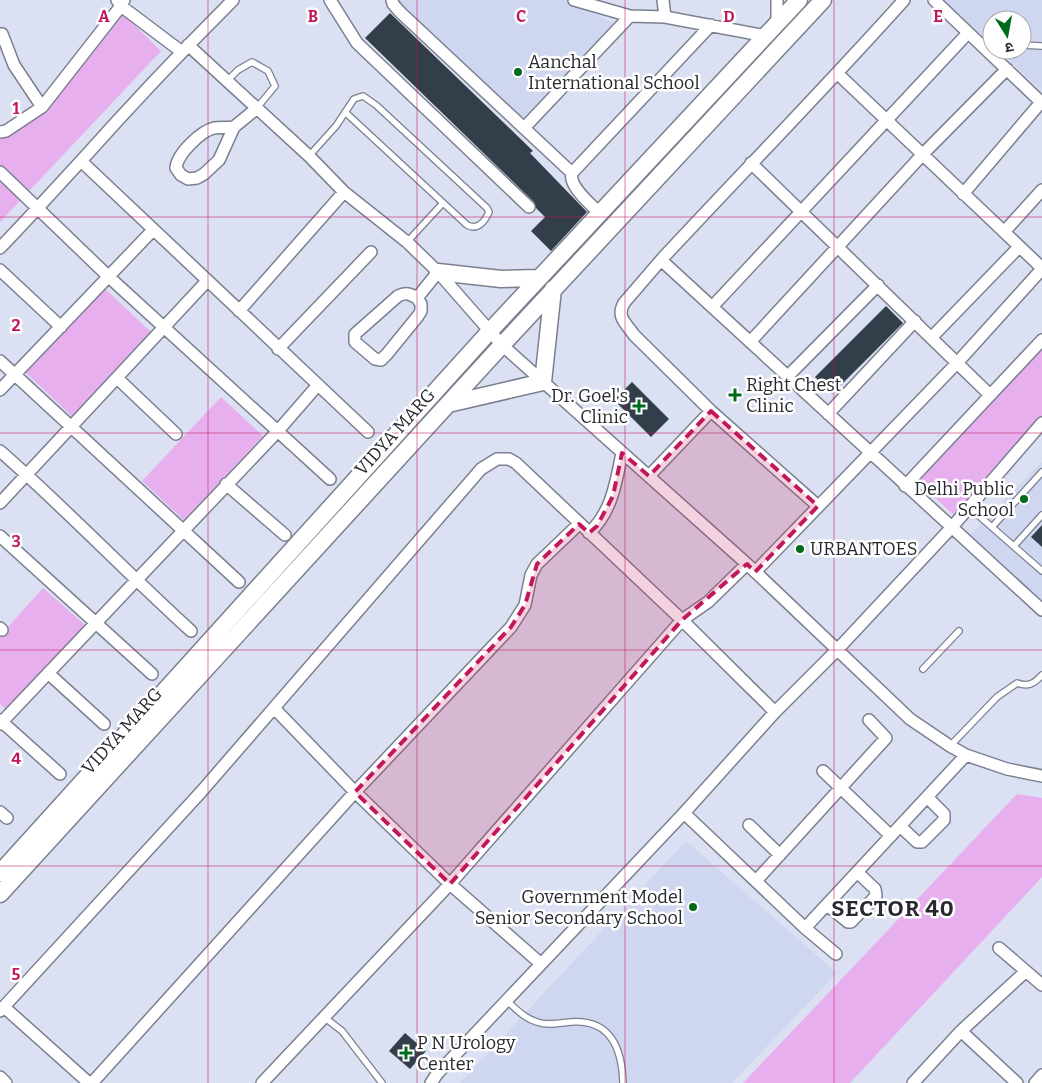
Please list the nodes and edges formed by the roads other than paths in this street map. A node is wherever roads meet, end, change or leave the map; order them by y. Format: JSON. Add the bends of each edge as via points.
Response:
{"nodes":[{"id":1,"x":233,"y":0,"type":"edge"},
{"id":2,"x":330,"y":0,"type":"edge"},
{"id":3,"x":392,"y":0,"type":"edge"},
{"id":4,"x":574,"y":0,"type":"edge"},
{"id":5,"x":663,"y":0,"type":"edge"},
{"id":6,"x":777,"y":0,"type":"edge"},
{"id":7,"x":799,"y":0,"type":"edge"},
{"id":8,"x":823,"y":0,"type":"edge"},
{"id":9,"x":904,"y":0,"type":"edge"},
{"id":10,"x":934,"y":0,"type":"edge"},
{"id":11,"x":121,"y":2,"type":"edge"},
{"id":12,"x":630,"y":16,"type":"junction"},
{"id":13,"x":665,"y":17,"type":"junction"},
{"id":14,"x":711,"y":25,"type":"junction"},
{"id":15,"x":771,"y":30,"type":"junction"},
{"id":16,"x":968,"y":33,"type":"junction"},
{"id":17,"x":0,"y":34,"type":"edge"},
{"id":18,"x":185,"y":49,"type":"junction"},
{"id":19,"x":1007,"y":70,"type":"junction"},
{"id":20,"x":838,"y":74,"type":"junction"},
{"id":21,"x":226,"y":82,"type":"junction"},
{"id":22,"x":1042,"y":102,"type":"edge"},
{"id":23,"x":42,"y":107,"type":"junction"},
{"id":24,"x":256,"y":109,"type":"junction"},
{"id":25,"x":346,"y":112,"type":"junction"},
{"id":26,"x":886,"y":121,"type":"junction"},
{"id":27,"x":234,"y":127,"type":"junction"},
{"id":28,"x":524,"y":128,"type":"junction"},
{"id":29,"x":0,"y":132,"type":"edge"},
{"id":30,"x":923,"y":154,"type":"junction"},
{"id":31,"x":309,"y":156,"type":"junction"},
{"id":32,"x":81,"y":161,"type":"junction"},
{"id":33,"x":751,"y":163,"type":"junction"},
{"id":34,"x":0,"y":172,"type":"edge"},
{"id":35,"x":572,"y":173,"type":"junction"},
{"id":36,"x":1042,"y":190,"type":"edge"},
{"id":37,"x":344,"y":192,"type":"junction"},
{"id":38,"x":963,"y":194,"type":"junction"},
{"id":39,"x":443,"y":203,"type":"junction"},
{"id":40,"x":528,"y":208,"type":"dead end"},
{"id":41,"x":38,"y":209,"type":"junction"},
{"id":42,"x":800,"y":211,"type":"junction"},
{"id":43,"x":600,"y":214,"type":"junction"},
{"id":44,"x":153,"y":230,"type":"junction"},
{"id":45,"x":1004,"y":232,"type":"junction"},
{"id":46,"x":406,"y":242,"type":"junction"},
{"id":47,"x":1019,"y":246,"type":"junction"},
{"id":48,"x":0,"y":248,"type":"edge"},
{"id":49,"x":838,"y":248,"type":"junction"},
{"id":50,"x":371,"y":252,"type":"dead end"},
{"id":51,"x":661,"y":260,"type":"junction"},
{"id":52,"x":1042,"y":269,"type":"edge"},
{"id":53,"x":0,"y":270,"type":"edge"},
{"id":54,"x":438,"y":272,"type":"junction"},
{"id":55,"x":109,"y":277,"type":"junction"},
{"id":56,"x":539,"y":278,"type":"junction"},
{"id":57,"x":207,"y":281,"type":"junction"},
{"id":58,"x":878,"y":285,"type":"junction"},
{"id":59,"x":554,"y":289,"type":"junction"},
{"id":60,"x":418,"y":298,"type":"junction"},
{"id":61,"x":712,"y":307,"type":"junction"},
{"id":62,"x":239,"y":311,"type":"junction"},
{"id":63,"x":915,"y":321,"type":"junction"},
{"id":64,"x":61,"y":327,"type":"junction"},
{"id":65,"x":164,"y":328,"type":"junction"},
{"id":66,"x":489,"y":332,"type":"junction"},
{"id":67,"x":932,"y":337,"type":"junction"},
{"id":68,"x":1042,"y":340,"type":"edge"},
{"id":69,"x":750,"y":342,"type":"junction"},
{"id":70,"x":502,"y":345,"type":"junction"},
{"id":71,"x":278,"y":349,"type":"junction"},
{"id":72,"x":0,"y":361,"type":"edge"},
{"id":73,"x":957,"y":363,"type":"junction"},
{"id":74,"x":15,"y":375,"type":"junction"},
{"id":75,"x":787,"y":376,"type":"junction"},
{"id":76,"x":116,"y":378,"type":"junction"},
{"id":77,"x":543,"y":382,"type":"junction"},
{"id":78,"x":318,"y":386,"type":"junction"},
{"id":79,"x":0,"y":390,"type":"edge"},
{"id":80,"x":990,"y":395,"type":"junction"},
{"id":81,"x":448,"y":404,"type":"junction"},
{"id":82,"x":711,"y":411,"type":"junction"},
{"id":83,"x":828,"y":414,"type":"junction"},
{"id":84,"x":1042,"y":423,"type":"edge"},
{"id":85,"x":71,"y":427,"type":"junction"},
{"id":86,"x":277,"y":432,"type":"junction"},
{"id":87,"x":368,"y":432,"type":"dead end"},
{"id":88,"x":176,"y":434,"type":"dead end"},
{"id":89,"x":0,"y":451,"type":"edge"},
{"id":90,"x":869,"y":452,"type":"junction"},
{"id":91,"x":622,"y":453,"type":"junction"},
{"id":92,"x":1042,"y":472,"type":"edge"},
{"id":93,"x":27,"y":474,"type":"junction"},
{"id":94,"x":650,"y":476,"type":"junction"},
{"id":95,"x":330,"y":479,"type":"dead end"},
{"id":96,"x":226,"y":484,"type":"junction"},
{"id":97,"x":905,"y":486,"type":"junction"},
{"id":98,"x":0,"y":503,"type":"edge"},
{"id":99,"x":818,"y":506,"type":"junction"},
{"id":100,"x":970,"y":508,"type":"junction"},
{"id":101,"x":1042,"y":515,"type":"edge"},
{"id":102,"x":578,"y":524,"type":"junction"},
{"id":103,"x":952,"y":527,"type":"junction"},
{"id":104,"x":992,"y":527,"type":"junction"},
{"id":105,"x":182,"y":530,"type":"junction"},
{"id":106,"x":589,"y":533,"type":"junction"},
{"id":107,"x":285,"y":535,"type":"dead end"},
{"id":108,"x":0,"y":536,"type":"edge"},
{"id":109,"x":1014,"y":546,"type":"junction"},
{"id":110,"x":751,"y":568,"type":"junction"},
{"id":111,"x":1042,"y":571,"type":"edge"},
{"id":112,"x":135,"y":580,"type":"junction"},
{"id":113,"x":238,"y":582,"type":"dead end"},
{"id":114,"x":1042,"y":610,"type":"edge"},
{"id":115,"x":682,"y":620,"type":"junction"},
{"id":116,"x":94,"y":623,"type":"junction"},
{"id":117,"x":191,"y":631,"type":"dead end"},
{"id":118,"x":959,"y":631,"type":"dead end"},
{"id":119,"x":837,"y":650,"type":"junction"},
{"id":120,"x":922,"y":669,"type":"dead end"},
{"id":121,"x":48,"y":673,"type":"junction"},
{"id":122,"x":152,"y":674,"type":"dead end"},
{"id":123,"x":1042,"y":676,"type":"edge"},
{"id":124,"x":274,"y":708,"type":"junction"},
{"id":125,"x":775,"y":712,"type":"junction"},
{"id":126,"x":868,"y":720,"type":"dead end"},
{"id":127,"x":1,"y":722,"type":"edge"},
{"id":128,"x":104,"y":724,"type":"dead end"},
{"id":129,"x":950,"y":746,"type":"junction"},
{"id":130,"x":966,"y":755,"type":"junction"},
{"id":131,"x":823,"y":770,"type":"dead end"},
{"id":132,"x":60,"y":774,"type":"dead end"},
{"id":133,"x":1042,"y":776,"type":"edge"},
{"id":134,"x":841,"y":789,"type":"junction"},
{"id":135,"x":355,"y":792,"type":"junction"},
{"id":136,"x":927,"y":797,"type":"junction"},
{"id":137,"x":684,"y":813,"type":"junction"},
{"id":138,"x":749,"y":825,"type":"dead end"},
{"id":139,"x":900,"y":826,"type":"junction"},
{"id":140,"x":891,"y":836,"type":"junction"},
{"id":141,"x":780,"y":855,"type":"junction"},
{"id":142,"x":857,"y":872,"type":"junction"},
{"id":143,"x":0,"y":873,"type":"edge"},
{"id":144,"x":756,"y":880,"type":"junction"},
{"id":145,"x":450,"y":884,"type":"junction"},
{"id":146,"x":0,"y":894,"type":"edge"},
{"id":147,"x":827,"y":905,"type":"junction"},
{"id":148,"x":805,"y":928,"type":"junction"},
{"id":149,"x":998,"y":948,"type":"dead end"},
{"id":150,"x":836,"y":954,"type":"dead end"},
{"id":151,"x":540,"y":964,"type":"junction"},
{"id":152,"x":1025,"y":972,"type":"junction"},
{"id":153,"x":1042,"y":985,"type":"edge"},
{"id":154,"x":506,"y":1000,"type":"junction"},
{"id":155,"x":2,"y":1009,"type":"edge"},
{"id":156,"x":324,"y":1017,"type":"junction"},
{"id":157,"x":961,"y":1031,"type":"junction"},
{"id":158,"x":1042,"y":1075,"type":"edge"},
{"id":159,"x":0,"y":1077,"type":"edge"},
{"id":160,"x":6,"y":1083,"type":"edge"},
{"id":161,"x":90,"y":1083,"type":"edge"},
{"id":162,"x":262,"y":1083,"type":"edge"},
{"id":163,"x":382,"y":1083,"type":"edge"},
{"id":164,"x":431,"y":1083,"type":"edge"},
{"id":165,"x":623,"y":1083,"type":"edge"},
{"id":166,"x":913,"y":1083,"type":"edge"},
{"id":167,"x":1017,"y":1083,"type":"edge"},
{"id":168,"x":1034,"y":1083,"type":"edge"}],
"edges":[{"from":1,"to":18,"type":"street"},
{"from":2,"to":40,"type":"street","via":[[357,43]]},
{"from":3,"to":28,"type":"street","via":[[400,12]]},
{"from":4,"to":12,"type":"street"},
{"from":5,"to":13,"type":"street"},
{"from":6,"to":15,"type":"street"},
{"from":7,"to":15,"type":"main road","name":"VIDYA MARG"},
{"from":8,"to":59,"type":"main road","name":"VIDYA MARG"},
{"from":9,"to":20,"type":"street"},
{"from":10,"to":16,"type":"street"},
{"from":11,"to":18,"type":"street"},
{"from":11,"to":23,"type":"street"},
{"from":12,"to":13,"type":"street"},
{"from":12,"to":28,"type":"street"},
{"from":13,"to":14,"type":"street"},
{"from":14,"to":15,"type":"street"},
{"from":14,"to":35,"type":"street"},
{"from":15,"to":43,"type":"main road","name":"VIDYA MARG"},
{"from":16,"to":19,"type":"street"},
{"from":16,"to":26,"type":"street"},
{"from":17,"to":23,"type":"street","via":[[14,65]]},
{"from":18,"to":21,"type":"street"},
{"from":18,"to":32,"type":"street"},
{"from":19,"to":22,"type":"street"},
{"from":19,"to":30,"type":"street"},
{"from":20,"to":26,"type":"street"},
{"from":20,"to":33,"type":"street"},
{"from":21,"to":24,"type":"street"},
{"from":21,"to":24,"type":"lane","via":[[252,62],[268,71],[275,86]]},
{"from":22,"to":38,"type":"street"},
{"from":23,"to":29,"type":"street"},
{"from":24,"to":27,"type":"street"},
{"from":24,"to":31,"type":"street"},
{"from":25,"to":31,"type":"lane"},
{"from":25,"to":39,"type":"lane"},
{"from":25,"to":39,"type":"lane","via":[[354,99],[363,96],[369,99],[489,212],[481,224],[470,227]]},
{"from":26,"to":30,"type":"street"},
{"from":26,"to":42,"type":"street"},
{"from":27,"to":27,"type":"street","via":[[224,152],[213,167],[197,178],[188,179],[181,175],[176,168],[178,160],[203,132]]},
{"from":28,"to":35,"type":"street"},
{"from":30,"to":38,"type":"street"},
{"from":30,"to":49,"type":"street"},
{"from":31,"to":37,"type":"street"},
{"from":32,"to":41,"type":"street"},
{"from":32,"to":44,"type":"street"},
{"from":33,"to":42,"type":"street"},
{"from":33,"to":51,"type":"street"},
{"from":34,"to":41,"type":"street"},
{"from":35,"to":43,"type":"street","via":[[573,184]]},
{"from":36,"to":45,"type":"street"},
{"from":37,"to":46,"type":"street"},
{"from":37,"to":62,"type":"street"},
{"from":38,"to":45,"type":"street"},
{"from":39,"to":46,"type":"lane"},
{"from":41,"to":48,"type":"street"},
{"from":41,"to":55,"type":"street"},
{"from":42,"to":49,"type":"street"},
{"from":42,"to":61,"type":"street"},
{"from":43,"to":56,"type":"main road","name":"VIDYA MARG"},
{"from":44,"to":55,"type":"street"},
{"from":44,"to":57,"type":"street"},
{"from":45,"to":47,"type":"street"},
{"from":46,"to":54,"type":"street"},
{"from":47,"to":52,"type":"street"},
{"from":47,"to":67,"type":"street"},
{"from":49,"to":58,"type":"street"},
{"from":49,"to":69,"type":"street"},
{"from":50,"to":71,"type":"street"},
{"from":51,"to":61,"type":"street"},
{"from":51,"to":82,"type":"street","via":[[624,303],[621,316],[634,335]]},
{"from":52,"to":73,"type":"street"},
{"from":53,"to":64,"type":"street"},
{"from":54,"to":56,"type":"main road","via":[[501,279]]},
{"from":54,"to":60,"type":"street"},
{"from":54,"to":66,"type":"street"},
{"from":55,"to":64,"type":"street"},
{"from":55,"to":65,"type":"street"},
{"from":56,"to":66,"type":"main road","name":"VIDYA MARG"},
{"from":57,"to":62,"type":"street"},
{"from":57,"to":65,"type":"street"},
{"from":58,"to":63,"type":"street"},
{"from":58,"to":75,"type":"street"},
{"from":59,"to":70,"type":"main road","name":"VIDYA MARG"},
{"from":59,"to":77,"type":"main road"},
{"from":60,"to":60,"type":"street","via":[[421,311],[381,360],[375,359],[355,342],[356,334],[398,296],[403,293]]},
{"from":61,"to":69,"type":"street"},
{"from":62,"to":71,"type":"street"},
{"from":63,"to":67,"type":"street"},
{"from":63,"to":83,"type":"street"},
{"from":64,"to":74,"type":"street"},
{"from":65,"to":76,"type":"street"},
{"from":65,"to":86,"type":"street"},
{"from":66,"to":70,"type":"street"},
{"from":66,"to":143,"type":"main road","name":"VIDYA MARG"},
{"from":67,"to":73,"type":"street"},
{"from":68,"to":80,"type":"street"},
{"from":69,"to":75,"type":"street"},
{"from":70,"to":77,"type":"street"},
{"from":70,"to":81,"type":"main road","name":"VIDYA MARG"},
{"from":71,"to":78,"type":"street"},
{"from":72,"to":74,"type":"street"},
{"from":73,"to":80,"type":"street"},
{"from":73,"to":90,"type":"street"},
{"from":74,"to":79,"type":"street"},
{"from":74,"to":85,"type":"street"},
{"from":75,"to":83,"type":"street"},
{"from":76,"to":85,"type":"street"},
{"from":76,"to":88,"type":"street"},
{"from":77,"to":81,"type":"main road"},
{"from":77,"to":91,"type":"street"},
{"from":78,"to":86,"type":"street"},
{"from":78,"to":87,"type":"street"},
{"from":80,"to":97,"type":"street"},
{"from":81,"to":146,"type":"main road","name":"VIDYA MARG"},
{"from":82,"to":94,"type":"street"},
{"from":82,"to":99,"type":"street"},
{"from":83,"to":90,"type":"street"},
{"from":84,"to":100,"type":"street"},
{"from":85,"to":93,"type":"street"},
{"from":85,"to":105,"type":"street"},
{"from":86,"to":95,"type":"street"},
{"from":86,"to":96,"type":"street"},
{"from":89,"to":93,"type":"street"},
{"from":90,"to":97,"type":"street"},
{"from":90,"to":99,"type":"street"},
{"from":91,"to":94,"type":"street"},
{"from":91,"to":106,"type":"street","via":[[609,506]]},
{"from":92,"to":104,"type":"lane"},
{"from":93,"to":98,"type":"street"},
{"from":93,"to":112,"type":"street"},
{"from":94,"to":110,"type":"street"},
{"from":96,"to":105,"type":"street"},
{"from":96,"to":107,"type":"street"},
{"from":97,"to":103,"type":"street"},
{"from":99,"to":110,"type":"street"},
{"from":100,"to":103,"type":"street"},
{"from":100,"to":104,"type":"lane"},
{"from":101,"to":109,"type":"lane"},
{"from":102,"to":106,"type":"street"},
{"from":102,"to":124,"type":"street","via":[[516,463],[504,458],[488,464]]},
{"from":102,"to":135,"type":"street","via":[[536,564],[524,605],[511,627]]},
{"from":103,"to":114,"type":"street"},
{"from":103,"to":119,"type":"street"},
{"from":104,"to":109,"type":"lane"},
{"from":105,"to":112,"type":"street"},
{"from":105,"to":113,"type":"street"},
{"from":106,"to":115,"type":"street"},
{"from":108,"to":116,"type":"street"},
{"from":109,"to":111,"type":"lane"},
{"from":110,"to":115,"type":"street"},
{"from":110,"to":119,"type":"street"},
{"from":112,"to":116,"type":"street"},
{"from":112,"to":117,"type":"street"},
{"from":115,"to":125,"type":"street"},
{"from":115,"to":145,"type":"street"},
{"from":116,"to":121,"type":"street"},
{"from":116,"to":122,"type":"street"},
{"from":118,"to":120,"type":"lane"},
{"from":119,"to":125,"type":"street"},
{"from":119,"to":129,"type":"street","via":[[910,719]]},
{"from":121,"to":127,"type":"street"},
{"from":121,"to":128,"type":"street"},
{"from":123,"to":129,"type":"lane","via":[[1024,686],[1017,683],[997,697]]},
{"from":124,"to":135,"type":"street"},
{"from":124,"to":155,"type":"street"},
{"from":125,"to":137,"type":"street"},
{"from":126,"to":134,"type":"street","via":[[886,738]]},
{"from":127,"to":132,"type":"street"},
{"from":129,"to":130,"type":"street"},
{"from":130,"to":133,"type":"street"},
{"from":130,"to":136,"type":"street"},
{"from":131,"to":134,"type":"street"},
{"from":134,"to":140,"type":"street"},
{"from":134,"to":141,"type":"street"},
{"from":135,"to":145,"type":"street"},
{"from":135,"to":161,"type":"street"},
{"from":136,"to":139,"type":"street"},
{"from":136,"to":139,"type":"street","via":[[944,814],[944,820],[922,842],[917,842]]},
{"from":137,"to":144,"type":"street"},
{"from":137,"to":151,"type":"street"},
{"from":138,"to":141,"type":"street"},
{"from":139,"to":140,"type":"street"},
{"from":140,"to":142,"type":"street"},
{"from":141,"to":144,"type":"street"},
{"from":142,"to":147,"type":"street"},
{"from":142,"to":147,"type":"street","via":[[875,889],[876,896],[851,922]]},
{"from":144,"to":148,"type":"street"},
{"from":145,"to":151,"type":"street"},
{"from":145,"to":156,"type":"street"},
{"from":147,"to":148,"type":"street"},
{"from":148,"to":150,"type":"street"},
{"from":149,"to":152,"type":"street"},
{"from":151,"to":154,"type":"street"},
{"from":152,"to":153,"type":"street"},
{"from":152,"to":157,"type":"street"},
{"from":154,"to":164,"type":"street"},
{"from":154,"to":165,"type":"lane","via":[[538,1023],[587,1022],[598,1026],[614,1040],[620,1054]]},
{"from":155,"to":161,"type":"street"},
{"from":156,"to":162,"type":"street"},
{"from":156,"to":163,"type":"lane","via":[[342,1031]]},
{"from":157,"to":166,"type":"street"},
{"from":157,"to":167,"type":"street"},
{"from":158,"to":168,"type":"street"},
{"from":159,"to":160,"type":"street"}]}
